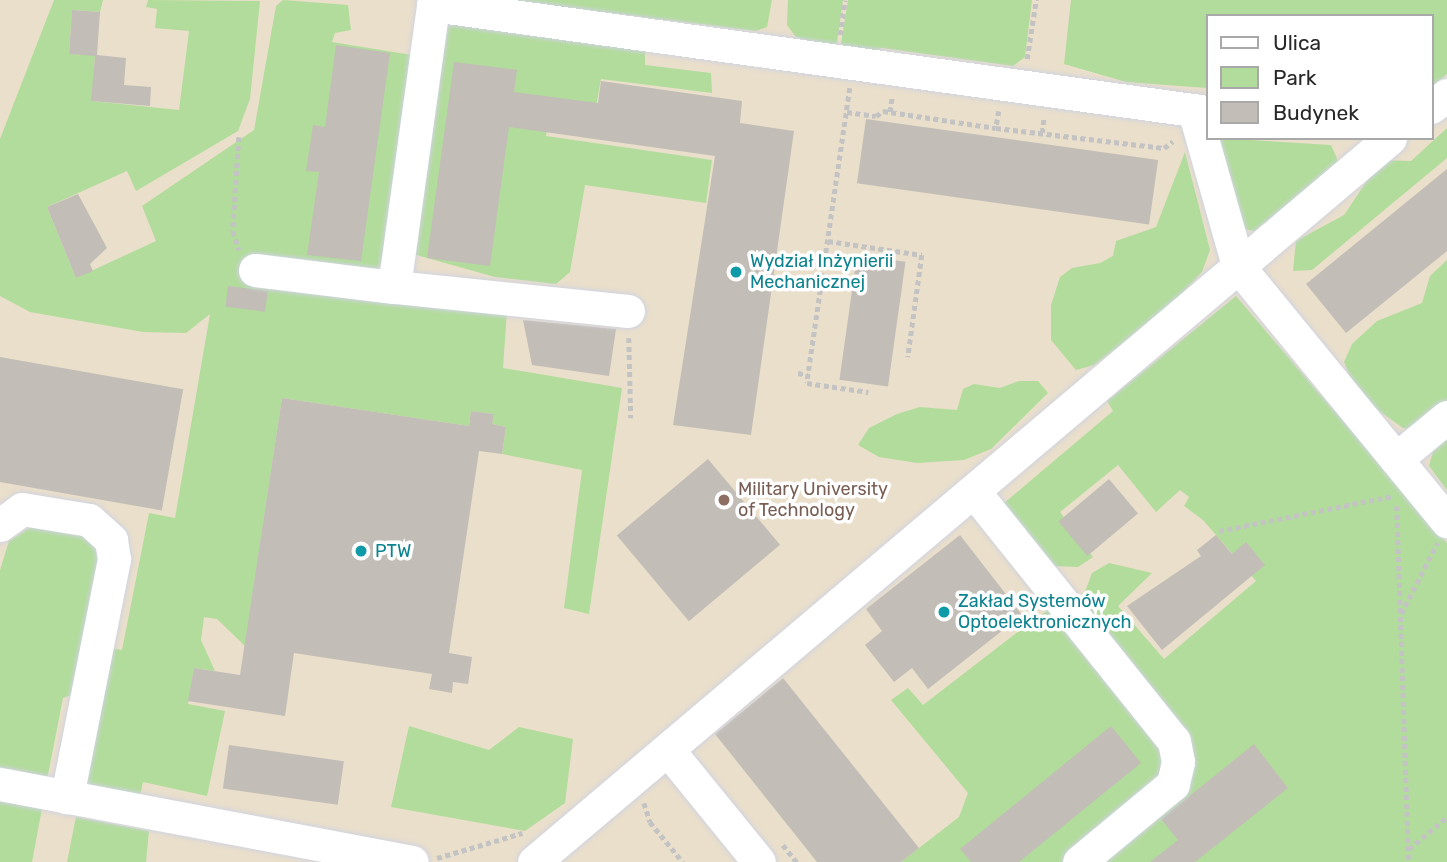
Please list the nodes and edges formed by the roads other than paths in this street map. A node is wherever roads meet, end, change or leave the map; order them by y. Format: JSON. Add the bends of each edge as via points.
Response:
{"nodes":[{"id":1,"x":479,"y":7,"type":"edge"},
{"id":2,"x":1200,"y":111,"type":"edge"},
{"id":3,"x":1206,"y":135,"type":"edge"},
{"id":4,"x":1207,"y":140,"type":"edge"},
{"id":5,"x":1381,"y":140,"type":"edge"},
{"id":6,"x":1238,"y":266,"type":"junction"},
{"id":7,"x":255,"y":270,"type":"road end"},
{"id":8,"x":394,"y":287,"type":"junction"},
{"id":9,"x":628,"y":311,"type":"road end"},
{"id":10,"x":1447,"y":417,"type":"edge"},
{"id":11,"x":1396,"y":459,"type":"junction"},
{"id":12,"x":975,"y":493,"type":"junction"},
{"id":13,"x":0,"y":524,"type":"edge"},
{"id":14,"x":1445,"y":527,"type":"edge"},
{"id":15,"x":668,"y":750,"type":"junction"},
{"id":16,"x":0,"y":784,"type":"edge"},
{"id":17,"x":67,"y":797,"type":"junction"},
{"id":18,"x":420,"y":859,"type":"edge"},
{"id":19,"x":534,"y":862,"type":"edge"},
{"id":20,"x":759,"y":862,"type":"edge"},
{"id":21,"x":1079,"y":862,"type":"edge"}],
"edges":[{"from":1,"to":2,"type":"lane"},
{"from":1,"to":8,"type":"lane","via":[[433,5]]},
{"from":2,"to":3,"type":"lane"},
{"from":4,"to":6,"type":"lane"},
{"from":5,"to":6,"type":"lane"},
{"from":6,"to":11,"type":"lane"},
{"from":6,"to":12,"type":"lane"},
{"from":7,"to":8,"type":"lane"},
{"from":8,"to":9,"type":"lane"},
{"from":10,"to":11,"type":"lane"},
{"from":11,"to":14,"type":"lane"},
{"from":12,"to":15,"type":"lane"},
{"from":12,"to":21,"type":"lane","via":[[1174,741],[1178,762],[1173,783]]},
{"from":13,"to":17,"type":"lane","via":[[22,509],[89,520],[111,540],[114,559]]},
{"from":15,"to":19,"type":"lane"},
{"from":15,"to":20,"type":"lane"},
{"from":16,"to":17,"type":"lane"},
{"from":17,"to":18,"type":"lane"}]}
